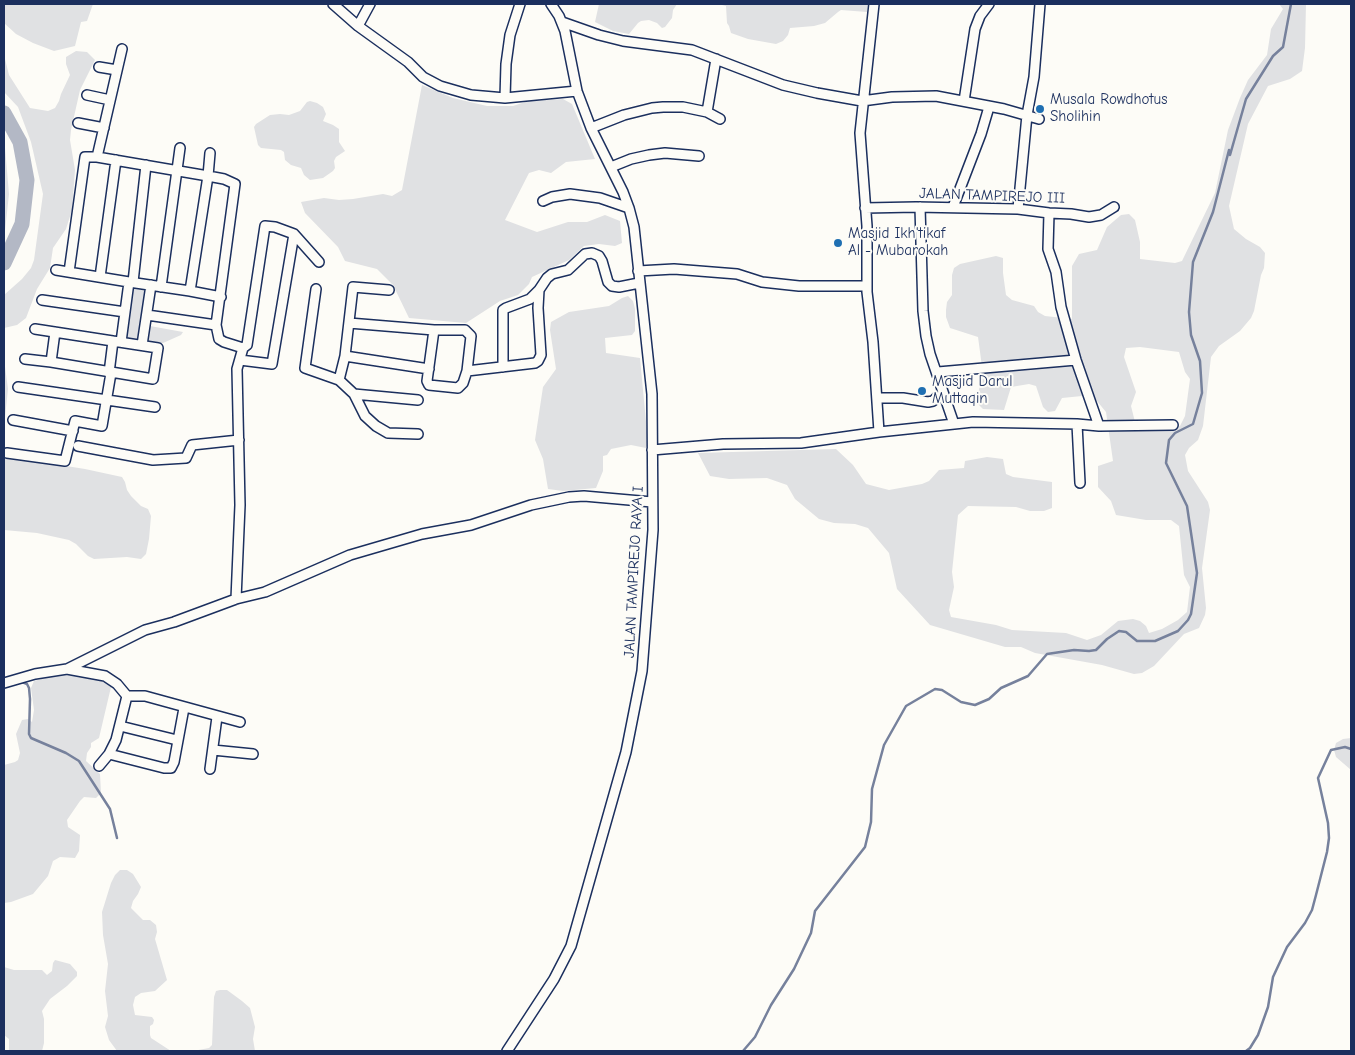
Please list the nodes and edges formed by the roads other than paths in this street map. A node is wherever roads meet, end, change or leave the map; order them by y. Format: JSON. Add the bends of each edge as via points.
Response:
{"nodes":[{"id":1,"x":333,"y":4,"type":"edge"},
{"id":2,"x":370,"y":4,"type":"edge"},
{"id":3,"x":520,"y":4,"type":"edge"},
{"id":4,"x":551,"y":4,"type":"edge"},
{"id":5,"x":874,"y":4,"type":"edge"},
{"id":6,"x":989,"y":4,"type":"edge"},
{"id":7,"x":1040,"y":4,"type":"edge"},
{"id":8,"x":562,"y":22,"type":"junction"},
{"id":9,"x":358,"y":26,"type":"junction"},
{"id":10,"x":122,"y":49,"type":"dead end"},
{"id":11,"x":716,"y":59,"type":"junction"},
{"id":12,"x":99,"y":67,"type":"dead end"},
{"id":13,"x":117,"y":70,"type":"junction"},
{"id":14,"x":577,"y":91,"type":"junction"},
{"id":15,"x":87,"y":95,"type":"dead end"},
{"id":16,"x":505,"y":98,"type":"junction"},
{"id":17,"x":110,"y":100,"type":"junction"},
{"id":18,"x":862,"y":101,"type":"junction"},
{"id":19,"x":964,"y":101,"type":"junction"},
{"id":20,"x":989,"y":106,"type":"junction"},
{"id":21,"x":708,"y":112,"type":"junction"},
{"id":22,"x":1027,"y":115,"type":"junction"},
{"id":23,"x":1040,"y":119,"type":"dead end"},
{"id":24,"x":720,"y":120,"type":"dead end"},
{"id":25,"x":78,"y":123,"type":"dead end"},
{"id":26,"x":104,"y":128,"type":"junction"},
{"id":27,"x":591,"y":128,"type":"junction"},
{"id":28,"x":180,"y":148,"type":"dead end"},
{"id":29,"x":210,"y":153,"type":"dead end"},
{"id":30,"x":699,"y":156,"type":"dead end"},
{"id":31,"x":97,"y":157,"type":"junction"},
{"id":32,"x":116,"y":160,"type":"junction"},
{"id":33,"x":146,"y":165,"type":"junction"},
{"id":34,"x":611,"y":168,"type":"junction"},
{"id":35,"x":177,"y":171,"type":"junction"},
{"id":36,"x":208,"y":176,"type":"junction"},
{"id":37,"x":543,"y":201,"type":"dead end"},
{"id":38,"x":920,"y":207,"type":"junction"},
{"id":39,"x":1114,"y":207,"type":"dead end"},
{"id":40,"x":629,"y":208,"type":"junction"},
{"id":41,"x":865,"y":208,"type":"junction"},
{"id":42,"x":953,"y":208,"type":"junction"},
{"id":43,"x":1018,"y":209,"type":"junction"},
{"id":44,"x":1049,"y":213,"type":"junction"},
{"id":45,"x":294,"y":234,"type":"junction"},
{"id":46,"x":319,"y":262,"type":"dead end"},
{"id":47,"x":56,"y":270,"type":"dead end"},
{"id":48,"x":638,"y":271,"type":"junction"},
{"id":49,"x":69,"y":272,"type":"junction"},
{"id":50,"x":100,"y":277,"type":"junction"},
{"id":51,"x":131,"y":282,"type":"junction"},
{"id":52,"x":639,"y":283,"type":"junction"},
{"id":53,"x":151,"y":285,"type":"junction"},
{"id":54,"x":867,"y":286,"type":"junction"},
{"id":55,"x":161,"y":287,"type":"junction"},
{"id":56,"x":316,"y":289,"type":"dead end"},
{"id":57,"x":389,"y":290,"type":"dead end"},
{"id":58,"x":539,"y":290,"type":"junction"},
{"id":59,"x":190,"y":291,"type":"junction"},
{"id":60,"x":221,"y":297,"type":"junction"},
{"id":61,"x":42,"y":300,"type":"dead end"},
{"id":62,"x":125,"y":312,"type":"junction"},
{"id":63,"x":147,"y":315,"type":"junction"},
{"id":64,"x":349,"y":323,"type":"junction"},
{"id":65,"x":216,"y":325,"type":"junction"},
{"id":66,"x":35,"y":329,"type":"dead end"},
{"id":67,"x":434,"y":330,"type":"junction"},
{"id":68,"x":55,"y":332,"type":"junction"},
{"id":69,"x":117,"y":342,"type":"junction"},
{"id":70,"x":142,"y":346,"type":"junction"},
{"id":71,"x":243,"y":348,"type":"junction"},
{"id":72,"x":345,"y":356,"type":"junction"},
{"id":73,"x":25,"y":359,"type":"dead end"},
{"id":74,"x":240,"y":360,"type":"junction"},
{"id":75,"x":1076,"y":360,"type":"junction"},
{"id":76,"x":51,"y":362,"type":"junction"},
{"id":77,"x":503,"y":368,"type":"junction"},
{"id":78,"x":429,"y":369,"type":"junction"},
{"id":79,"x":468,"y":371,"type":"junction"},
{"id":80,"x":938,"y":372,"type":"junction"},
{"id":81,"x":110,"y":373,"type":"junction"},
{"id":82,"x":339,"y":380,"type":"junction"},
{"id":83,"x":18,"y":388,"type":"dead end"},
{"id":84,"x":354,"y":394,"type":"junction"},
{"id":85,"x":944,"y":396,"type":"junction"},
{"id":86,"x":878,"y":398,"type":"junction"},
{"id":87,"x":418,"y":400,"type":"dead end"},
{"id":88,"x":106,"y":401,"type":"junction"},
{"id":89,"x":155,"y":407,"type":"dead end"},
{"id":90,"x":13,"y":420,"type":"dead end"},
{"id":91,"x":954,"y":424,"type":"junction"},
{"id":92,"x":1077,"y":424,"type":"junction"},
{"id":93,"x":1172,"y":425,"type":"dead end"},
{"id":94,"x":1099,"y":426,"type":"junction"},
{"id":95,"x":73,"y":431,"type":"junction"},
{"id":96,"x":879,"y":432,"type":"junction"},
{"id":97,"x":418,"y":434,"type":"dead end"},
{"id":98,"x":239,"y":440,"type":"junction"},
{"id":99,"x":78,"y":446,"type":"dead end"},
{"id":100,"x":652,"y":450,"type":"junction"},
{"id":101,"x":7,"y":453,"type":"dead end"},
{"id":102,"x":1080,"y":483,"type":"dead end"},
{"id":103,"x":652,"y":502,"type":"junction"},
{"id":104,"x":236,"y":599,"type":"junction"},
{"id":105,"x":66,"y":669,"type":"junction"},
{"id":106,"x":4,"y":684,"type":"edge"},
{"id":107,"x":127,"y":696,"type":"junction"},
{"id":108,"x":184,"y":708,"type":"junction"},
{"id":109,"x":217,"y":717,"type":"junction"},
{"id":110,"x":240,"y":722,"type":"dead end"},
{"id":111,"x":120,"y":726,"type":"junction"},
{"id":112,"x":177,"y":740,"type":"junction"},
{"id":113,"x":213,"y":750,"type":"junction"},
{"id":114,"x":109,"y":754,"type":"junction"},
{"id":115,"x":253,"y":754,"type":"dead end"},
{"id":116,"x":99,"y":766,"type":"dead end"},
{"id":117,"x":210,"y":769,"type":"dead end"},
{"id":118,"x":507,"y":1051,"type":"edge"}],
"edges":[{"from":1,"to":9,"type":"street"},
{"from":2,"to":9,"type":"street"},
{"from":3,"to":16,"type":"street","via":[[510,35]]},
{"from":4,"to":8,"type":"street","name":"JALAN TAMPIREJO RAYA I"},
{"from":5,"to":18,"type":"street"},
{"from":6,"to":19,"type":"street","via":[[974,29]]},
{"from":7,"to":22,"type":"street","via":[[1034,77]]},
{"from":8,"to":11,"type":"street","via":[[623,41],[692,50]]},
{"from":8,"to":14,"type":"street","name":"JALAN TAMPIREJO RAYA I"},
{"from":9,"to":16,"type":"street","via":[[408,62],[423,77],[440,86],[471,95]]},
{"from":10,"to":13,"type":"street"},
{"from":11,"to":18,"type":"street","via":[[783,84]]},
{"from":11,"to":21,"type":"street"},
{"from":12,"to":13,"type":"street"},
{"from":13,"to":17,"type":"street"},
{"from":14,"to":16,"type":"street"},
{"from":14,"to":27,"type":"street","name":"JALAN TAMPIREJO RAYA I"},
{"from":15,"to":17,"type":"street"},
{"from":17,"to":26,"type":"street"},
{"from":18,"to":19,"type":"street","via":[[914,96]]},
{"from":18,"to":41,"type":"street","via":[[860,141]]},
{"from":19,"to":20,"type":"street"},
{"from":20,"to":22,"type":"street"},
{"from":20,"to":42,"type":"street"},
{"from":21,"to":24,"type":"street"},
{"from":21,"to":27,"type":"street","via":[[683,107],[652,108]]},
{"from":22,"to":23,"type":"street"},
{"from":22,"to":43,"type":"street"},
{"from":25,"to":26,"type":"street"},
{"from":26,"to":31,"type":"street"},
{"from":27,"to":34,"type":"street","name":"JALAN TAMPIREJO RAYA I"},
{"from":28,"to":35,"type":"street"},
{"from":29,"to":36,"type":"street"},
{"from":30,"to":34,"type":"street","via":[[649,155]]},
{"from":31,"to":32,"type":"street"},
{"from":31,"to":49,"type":"street","via":[[86,157]]},
{"from":32,"to":33,"type":"street"},
{"from":32,"to":50,"type":"street"},
{"from":33,"to":35,"type":"street"},
{"from":33,"to":51,"type":"street"},
{"from":34,"to":40,"type":"street","name":"JALAN TAMPIREJO RAYA I"},
{"from":35,"to":36,"type":"street"},
{"from":35,"to":55,"type":"street"},
{"from":36,"to":59,"type":"street"},
{"from":36,"to":60,"type":"street","via":[[236,184]]},
{"from":37,"to":40,"type":"street","via":[[552,196],[570,194],[600,198]]},
{"from":38,"to":41,"type":"street","name":"JALAN TAMPIREJO III"},
{"from":38,"to":42,"type":"street","name":"JALAN TAMPIREJO III"},
{"from":38,"to":80,"type":"street","via":[[923,311],[930,354]]},
{"from":39,"to":44,"type":"street","name":"JALAN TAMPIREJO III","via":[[1089,218]]},
{"from":40,"to":48,"type":"street","name":"JALAN TAMPIREJO RAYA I"},
{"from":41,"to":54,"type":"street"},
{"from":42,"to":43,"type":"street","name":"JALAN TAMPIREJO III"},
{"from":43,"to":44,"type":"street","name":"JALAN TAMPIREJO III"},
{"from":44,"to":75,"type":"street","via":[[1048,249]]},
{"from":45,"to":46,"type":"street"},
{"from":45,"to":71,"type":"street","via":[[270,225],[264,230],[247,345]]},
{"from":45,"to":74,"type":"street","via":[[272,364]]},
{"from":47,"to":49,"type":"street"},
{"from":48,"to":52,"type":"street","name":"JALAN TAMPIREJO RAYA I"},
{"from":48,"to":54,"type":"street","via":[[674,269],[737,274],[762,282],[799,286]]},
{"from":49,"to":50,"type":"street"},
{"from":50,"to":51,"type":"street"},
{"from":51,"to":53,"type":"street"},
{"from":51,"to":62,"type":"street"},
{"from":52,"to":58,"type":"street","via":[[612,286],[599,256],[592,253],[585,254],[568,270],[552,274]]},
{"from":52,"to":100,"type":"street","name":"JALAN TAMPIREJO RAYA I","via":[[652,394]]},
{"from":53,"to":55,"type":"street"},
{"from":53,"to":63,"type":"street"},
{"from":54,"to":86,"type":"street"},
{"from":55,"to":59,"type":"street"},
{"from":56,"to":82,"type":"street","via":[[305,368]]},
{"from":57,"to":64,"type":"street","via":[[353,287]]},
{"from":58,"to":77,"type":"street","via":[[524,302],[503,310]]},
{"from":58,"to":77,"type":"street","via":[[540,358],[535,363]]},
{"from":59,"to":60,"type":"street"},
{"from":60,"to":65,"type":"street"},
{"from":61,"to":62,"type":"street"},
{"from":62,"to":69,"type":"street"},
{"from":63,"to":65,"type":"street"},
{"from":63,"to":70,"type":"street"},
{"from":64,"to":67,"type":"street"},
{"from":64,"to":72,"type":"street"},
{"from":65,"to":71,"type":"street","via":[[219,339]]},
{"from":66,"to":68,"type":"street"},
{"from":67,"to":78,"type":"street"},
{"from":67,"to":79,"type":"street","via":[[465,330],[470,333]]},
{"from":68,"to":69,"type":"street"},
{"from":68,"to":76,"type":"street"},
{"from":69,"to":70,"type":"street"},
{"from":69,"to":81,"type":"street"},
{"from":70,"to":81,"type":"street","via":[[158,348],[153,379]]},
{"from":71,"to":74,"type":"street"},
{"from":72,"to":78,"type":"street"},
{"from":72,"to":82,"type":"street"},
{"from":73,"to":76,"type":"street"},
{"from":74,"to":98,"type":"street","via":[[237,369]]},
{"from":75,"to":80,"type":"street"},
{"from":75,"to":94,"type":"street"},
{"from":76,"to":81,"type":"street"},
{"from":77,"to":79,"type":"street"},
{"from":78,"to":79,"type":"street","via":[[429,385],[458,388]]},
{"from":80,"to":85,"type":"street"},
{"from":81,"to":88,"type":"street"},
{"from":82,"to":84,"type":"street"},
{"from":83,"to":88,"type":"street"},
{"from":84,"to":87,"type":"street"},
{"from":84,"to":97,"type":"street","via":[[365,416],[376,426],[388,433]]},
{"from":85,"to":86,"type":"street","via":[[928,402]]},
{"from":85,"to":91,"type":"street"},
{"from":86,"to":96,"type":"street"},
{"from":88,"to":89,"type":"street"},
{"from":88,"to":95,"type":"street","via":[[102,426],[75,421]]},
{"from":90,"to":95,"type":"street"},
{"from":91,"to":92,"type":"street"},
{"from":91,"to":96,"type":"street"},
{"from":92,"to":94,"type":"street"},
{"from":92,"to":102,"type":"street"},
{"from":93,"to":94,"type":"street"},
{"from":95,"to":101,"type":"street","via":[[65,461]]},
{"from":96,"to":100,"type":"street","via":[[801,443],[723,444]]},
{"from":98,"to":99,"type":"street","via":[[192,445],[186,458],[153,460]]},
{"from":98,"to":104,"type":"street"},
{"from":100,"to":103,"type":"street","name":"JALAN TAMPIREJO RAYA I"},
{"from":103,"to":104,"type":"street","via":[[584,496],[546,501],[471,525],[422,534],[357,553],[265,592]]},
{"from":103,"to":118,"type":"street","name":"JALAN TAMPIREJO RAYA I","via":[[653,530],[642,671],[626,752],[571,946],[554,979]]},
{"from":104,"to":105,"type":"street","via":[[145,630]]},
{"from":105,"to":106,"type":"street"},
{"from":105,"to":107,"type":"street","via":[[105,676]]},
{"from":107,"to":108,"type":"street","via":[[145,696]]},
{"from":107,"to":111,"type":"street"},
{"from":108,"to":109,"type":"street"},
{"from":108,"to":112,"type":"street"},
{"from":109,"to":110,"type":"street"},
{"from":109,"to":113,"type":"street"},
{"from":111,"to":112,"type":"street"},
{"from":111,"to":114,"type":"street"},
{"from":112,"to":114,"type":"street","via":[[174,762],[169,769]]},
{"from":113,"to":115,"type":"street"},
{"from":113,"to":117,"type":"street"},
{"from":114,"to":116,"type":"street"}]}
